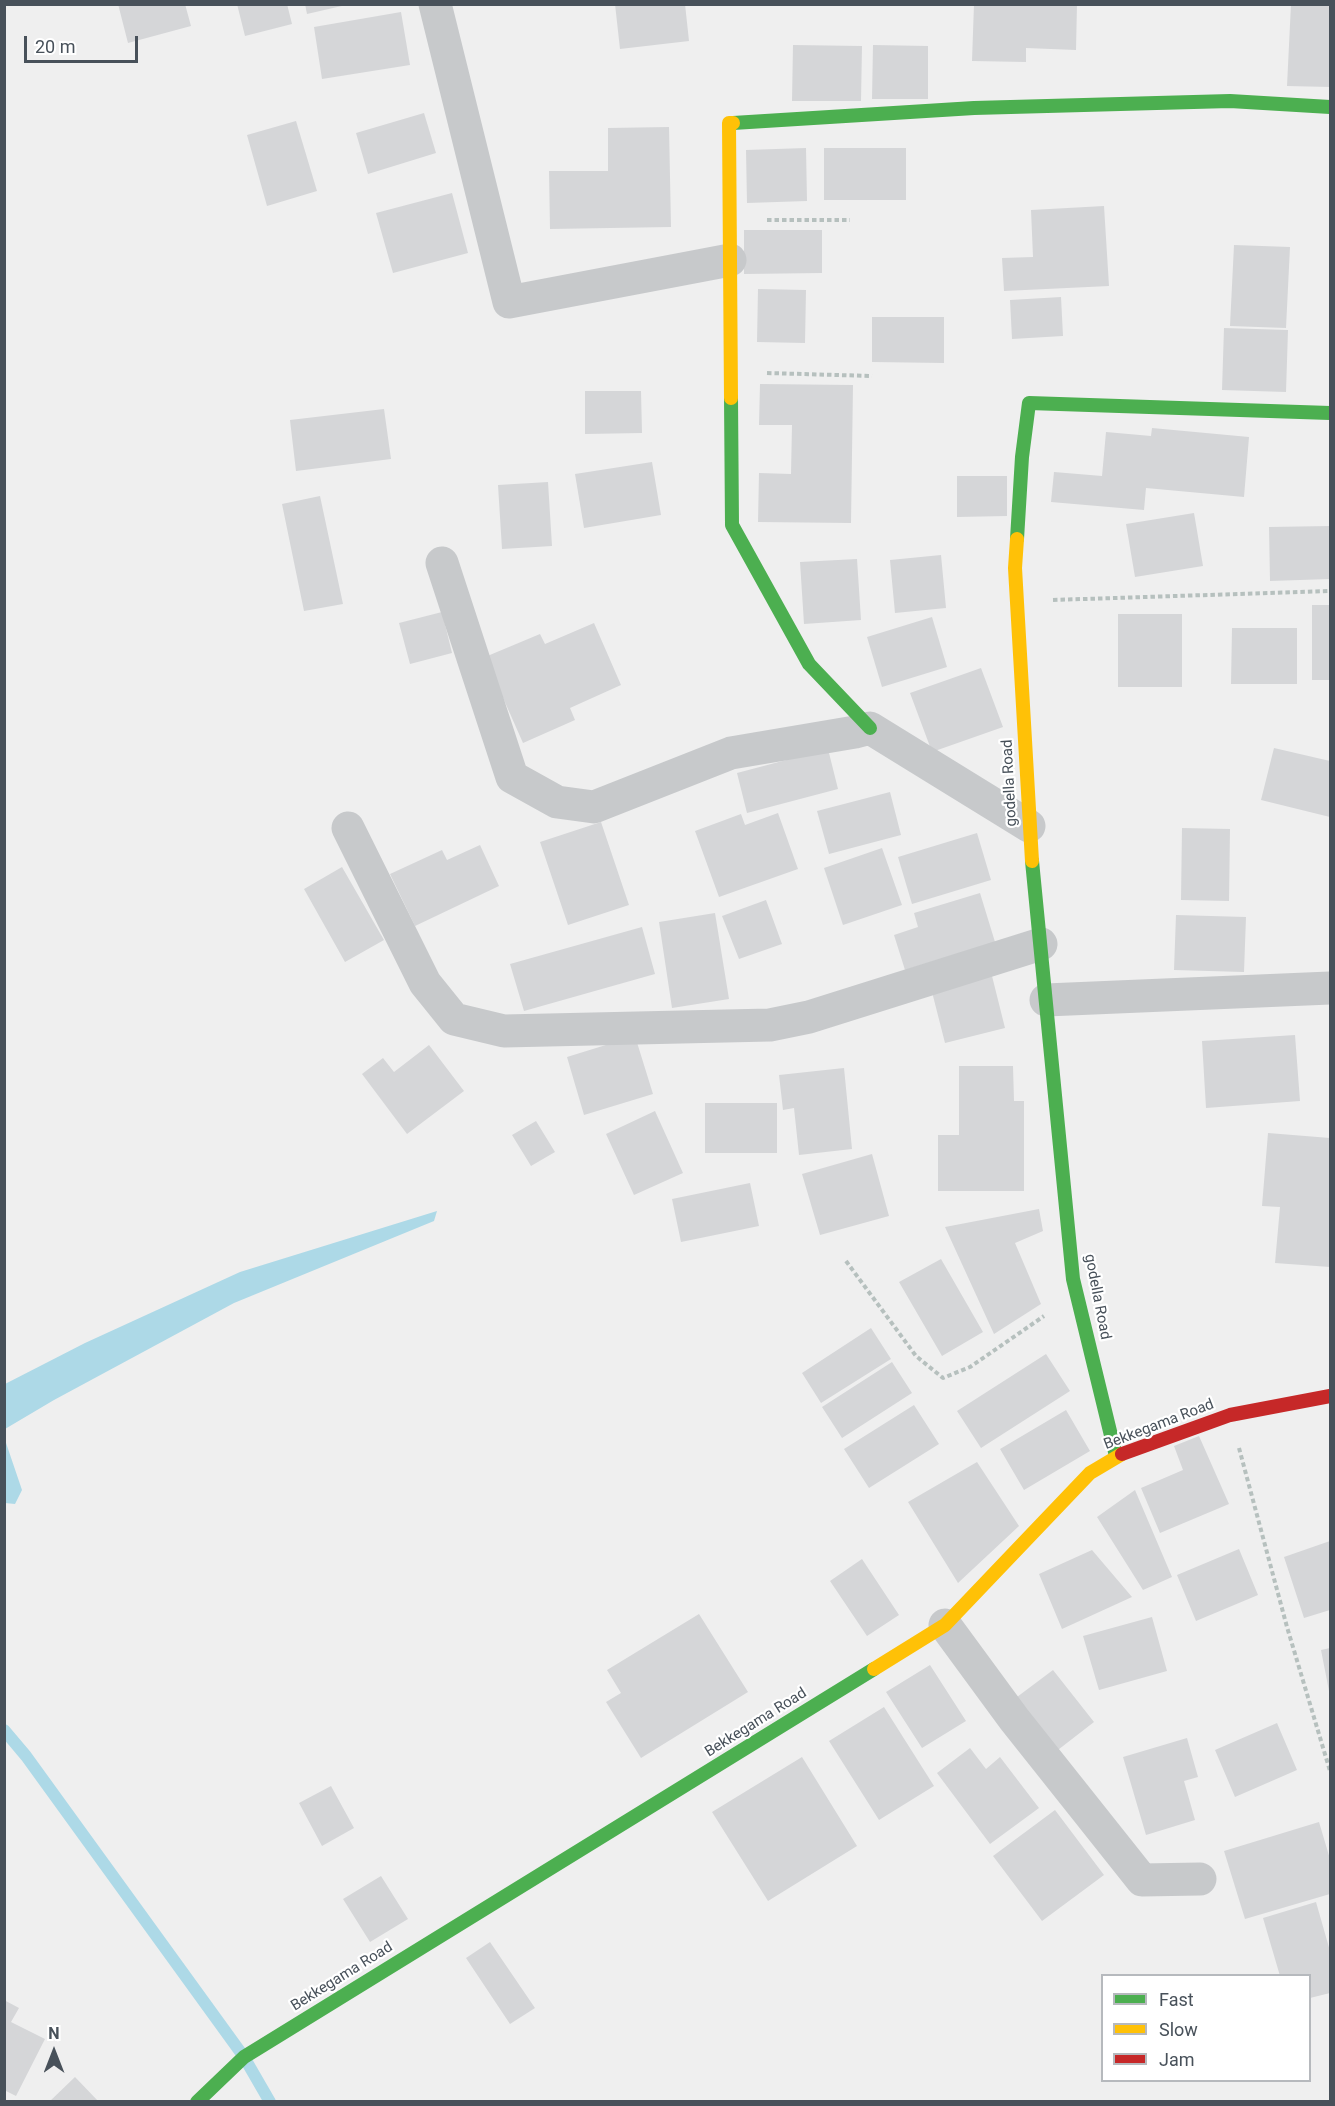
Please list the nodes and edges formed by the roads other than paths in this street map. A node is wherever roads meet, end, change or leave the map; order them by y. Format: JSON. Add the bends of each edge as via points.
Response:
{"nodes":[{"id":1,"x":435,"y":4,"type":"edge"},
{"id":2,"x":1330,"y":107,"type":"edge"},
{"id":3,"x":730,"y":260,"type":"junction"},
{"id":4,"x":1330,"y":413,"type":"edge"},
{"id":5,"x":442,"y":563,"type":"dead end"},
{"id":6,"x":870,"y":728,"type":"junction"},
{"id":7,"x":1029,"y":826,"type":"junction"},
{"id":8,"x":348,"y":828,"type":"dead end"},
{"id":9,"x":1041,"y":944,"type":"junction"},
{"id":10,"x":1330,"y":988,"type":"edge"},
{"id":11,"x":1046,"y":1000,"type":"junction"},
{"id":12,"x":1330,"y":1396,"type":"edge"},
{"id":13,"x":1116,"y":1456,"type":"junction"},
{"id":14,"x":945,"y":1625,"type":"junction"},
{"id":15,"x":1200,"y":1879,"type":"dead end"},
{"id":16,"x":197,"y":2102,"type":"edge"}],
"edges":[{"from":1,"to":3,"type":"street","via":[[508,302]]},
{"from":2,"to":3,"type":"street","via":[[1218,101],[974,108],[729,123]]},
{"from":3,"to":6,"type":"street","via":[[732,525],[809,664]]},
{"from":4,"to":7,"type":"street","name":"godella Road","via":[[1029,403],[1015,568]]},
{"from":5,"to":6,"type":"street","via":[[512,777],[557,802],[594,807],[731,753]]},
{"from":6,"to":7,"type":"street"},
{"from":7,"to":9,"type":"street","name":"godella Road"},
{"from":8,"to":9,"type":"street","via":[[425,983],[454,1019],[504,1031],[770,1025],[809,1017]]},
{"from":9,"to":11,"type":"street","name":"godella Road"},
{"from":10,"to":11,"type":"street"},
{"from":11,"to":13,"type":"street","name":"godella Road","via":[[1073,1279]]},
{"from":12,"to":13,"type":"street","name":"Bekkegama Road","via":[[1230,1415]]},
{"from":13,"to":14,"type":"street","name":"Bekkegama Road","via":[[1090,1473]]},
{"from":14,"to":15,"type":"street","via":[[1142,1880]]},
{"from":14,"to":16,"type":"street","name":"Bekkegama Road","via":[[244,2057]]}]}
